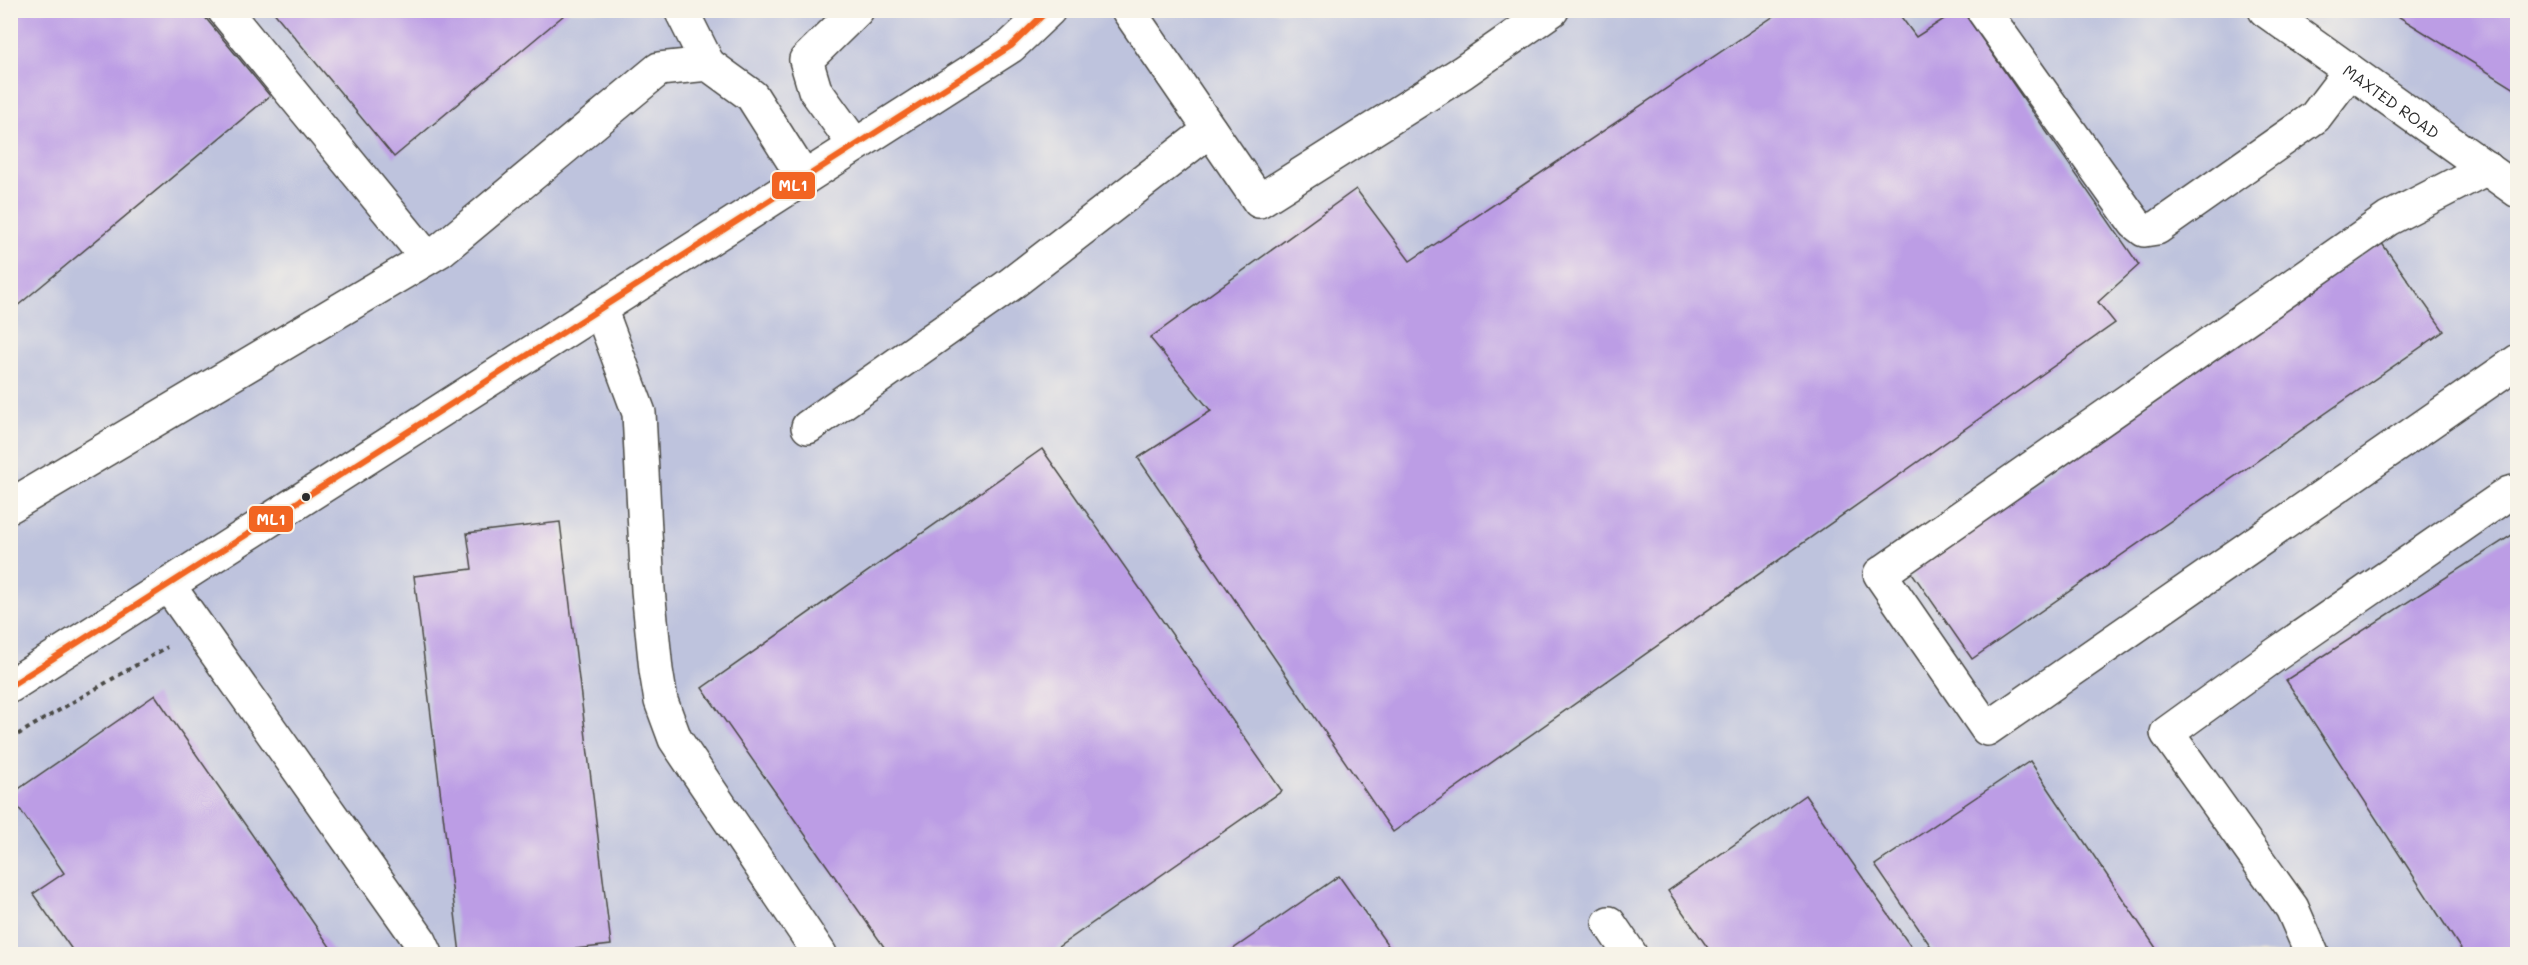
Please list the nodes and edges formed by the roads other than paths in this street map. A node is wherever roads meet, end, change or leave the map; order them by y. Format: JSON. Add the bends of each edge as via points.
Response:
{"nodes":[{"id":1,"x":224,"y":10,"type":"edge"},
{"id":2,"x":681,"y":10,"type":"edge"},
{"id":3,"x":857,"y":10,"type":"edge"},
{"id":4,"x":1049,"y":10,"type":"edge"},
{"id":5,"x":1128,"y":10,"type":"edge"},
{"id":6,"x":1552,"y":10,"type":"edge"},
{"id":7,"x":1983,"y":10,"type":"edge"},
{"id":8,"x":2282,"y":15,"type":"edge"},
{"id":9,"x":708,"y":64,"type":"junction"},
{"id":10,"x":2350,"y":71,"type":"junction"},
{"id":11,"x":1210,"y":130,"type":"junction"},
{"id":12,"x":855,"y":145,"type":"junction"},
{"id":13,"x":2487,"y":168,"type":"junction"},
{"id":14,"x":804,"y":178,"type":"junction"},
{"id":15,"x":2517,"y":191,"type":"edge"},
{"id":16,"x":427,"y":258,"type":"junction"},
{"id":17,"x":600,"y":308,"type":"junction"},
{"id":18,"x":2517,"y":361,"type":"edge"},
{"id":19,"x":808,"y":427,"type":"dead end"},
{"id":20,"x":2517,"y":491,"type":"edge"},
{"id":21,"x":10,"y":506,"type":"edge"},
{"id":22,"x":168,"y":585,"type":"junction"},
{"id":23,"x":10,"y":686,"type":"edge"},
{"id":24,"x":1609,"y":923,"type":"dead end"},
{"id":25,"x":426,"y":954,"type":"edge"},
{"id":26,"x":820,"y":954,"type":"edge"},
{"id":27,"x":1630,"y":954,"type":"edge"},
{"id":28,"x":2312,"y":954,"type":"edge"}],
"edges":[{"from":1,"to":16,"type":"street"},
{"from":2,"to":9,"type":"street"},
{"from":3,"to":12,"type":"street","via":[[806,60],[815,90]]},
{"from":4,"to":12,"type":"street","via":[[1011,46]]},
{"from":5,"to":11,"type":"street"},
{"from":6,"to":11,"type":"street","via":[[1463,72],[1260,201]]},
{"from":7,"to":10,"type":"street","via":[[2135,223],[2144,230],[2157,228],[2315,117]]},
{"from":8,"to":10,"type":"street","name":"MAXTED ROAD"},
{"from":9,"to":14,"type":"street","via":[[752,96]]},
{"from":9,"to":16,"type":"street","via":[[659,69]]},
{"from":10,"to":13,"type":"street","name":"MAXTED ROAD"},
{"from":11,"to":19,"type":"street","via":[[1011,284]]},
{"from":12,"to":14,"type":"street"},
{"from":13,"to":15,"type":"street","name":"MAXTED ROAD"},
{"from":13,"to":18,"type":"street","via":[[2388,219],[1880,574],[1987,729]]},
{"from":14,"to":17,"type":"street"},
{"from":16,"to":21,"type":"street"},
{"from":17,"to":22,"type":"street"},
{"from":17,"to":26,"type":"street","via":[[639,413],[648,590],[661,701],[675,739]]},
{"from":20,"to":28,"type":"street","via":[[2167,733],[2292,908]]},
{"from":22,"to":23,"type":"street"},
{"from":22,"to":25,"type":"street"},
{"from":24,"to":27,"type":"street"}]}
